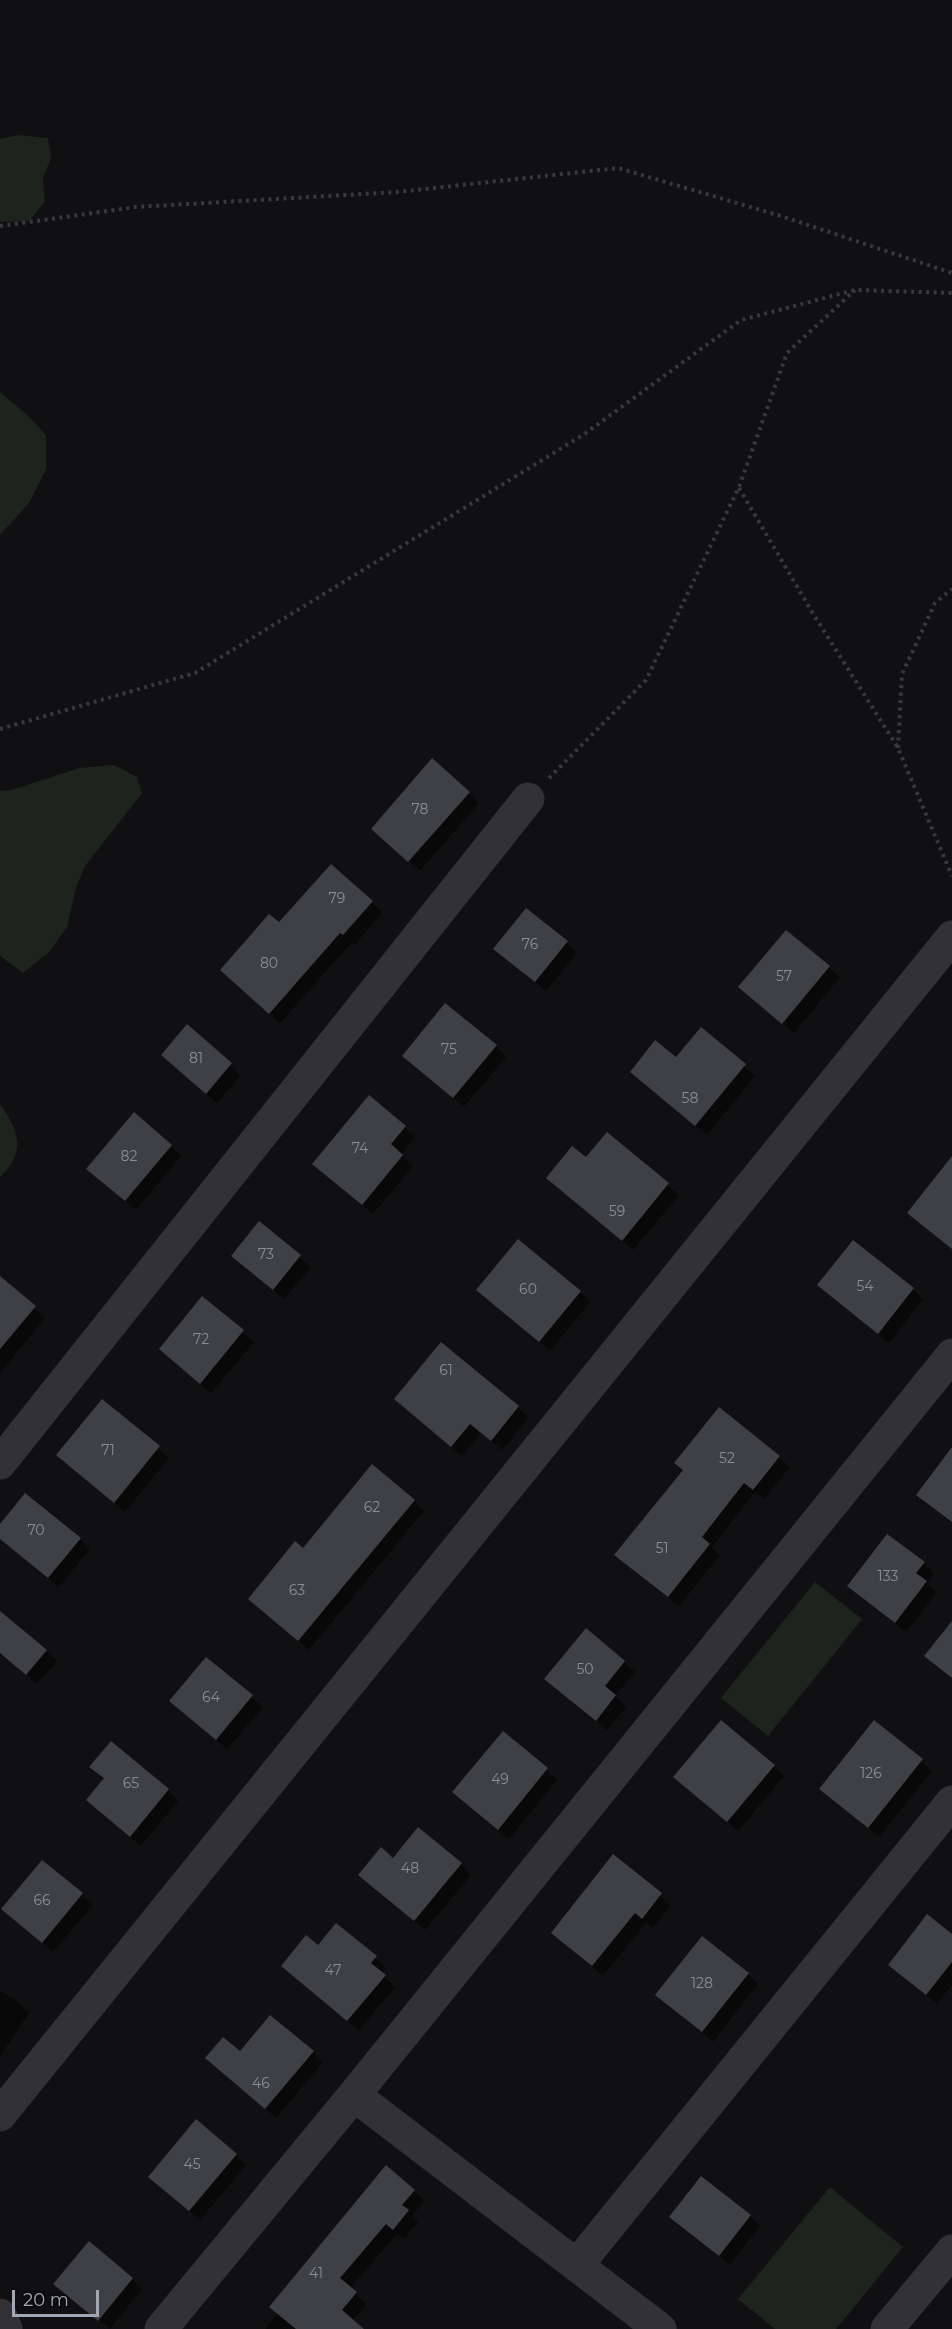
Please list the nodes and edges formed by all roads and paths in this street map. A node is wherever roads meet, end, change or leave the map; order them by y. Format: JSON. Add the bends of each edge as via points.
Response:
{"nodes":[{"id":1,"x":0,"y":226,"type":"edge"},
{"id":2,"x":952,"y":273,"type":"edge"},
{"id":3,"x":855,"y":290,"type":"junction"},
{"id":4,"x":952,"y":293,"type":"edge"},
{"id":5,"x":739,"y":487,"type":"junction"},
{"id":6,"x":952,"y":589,"type":"edge"},
{"id":7,"x":0,"y":729,"type":"edge"},
{"id":8,"x":898,"y":748,"type":"junction"},
{"id":9,"x":528,"y":799,"type":"joint"},
{"id":10,"x":952,"y":876,"type":"edge"},
{"id":11,"x":952,"y":937,"type":"edge"},
{"id":12,"x":952,"y":1355,"type":"edge"},
{"id":13,"x":0,"y":1463,"type":"edge"},
{"id":14,"x":952,"y":1802,"type":"edge"},
{"id":15,"x":354,"y":2095,"type":"junction"},
{"id":16,"x":0,"y":2115,"type":"edge"},
{"id":17,"x":952,"y":2251,"type":"edge"},
{"id":18,"x":577,"y":2265,"type":"junction"},
{"id":19,"x":0,"y":2315,"type":"edge"},
{"id":20,"x":6,"y":2329,"type":"edge"},
{"id":21,"x":161,"y":2329,"type":"edge"},
{"id":22,"x":660,"y":2329,"type":"edge"},
{"id":23,"x":887,"y":2329,"type":"edge"}],
"edges":[{"from":1,"to":2,"type":"path","via":[[136,207],[397,192],[618,168],[781,216]]},
{"from":3,"to":4,"type":"path"},
{"from":3,"to":5,"type":"path","via":[[787,353]]},
{"from":3,"to":7,"type":"path","via":[[741,320],[583,435],[195,673]]},
{"from":5,"to":8,"type":"path"},
{"from":5,"to":9,"type":"path","via":[[646,680]]},
{"from":6,"to":8,"type":"path","via":[[935,603],[902,674]]},
{"from":8,"to":10,"type":"path"},
{"from":9,"to":13,"type":"street"},
{"from":11,"to":16,"type":"street"},
{"from":12,"to":15,"type":"street"},
{"from":14,"to":18,"type":"street"},
{"from":15,"to":18,"type":"street"},
{"from":15,"to":21,"type":"street"},
{"from":17,"to":23,"type":"street"},
{"from":18,"to":22,"type":"street"},
{"from":19,"to":20,"type":"street"}]}
